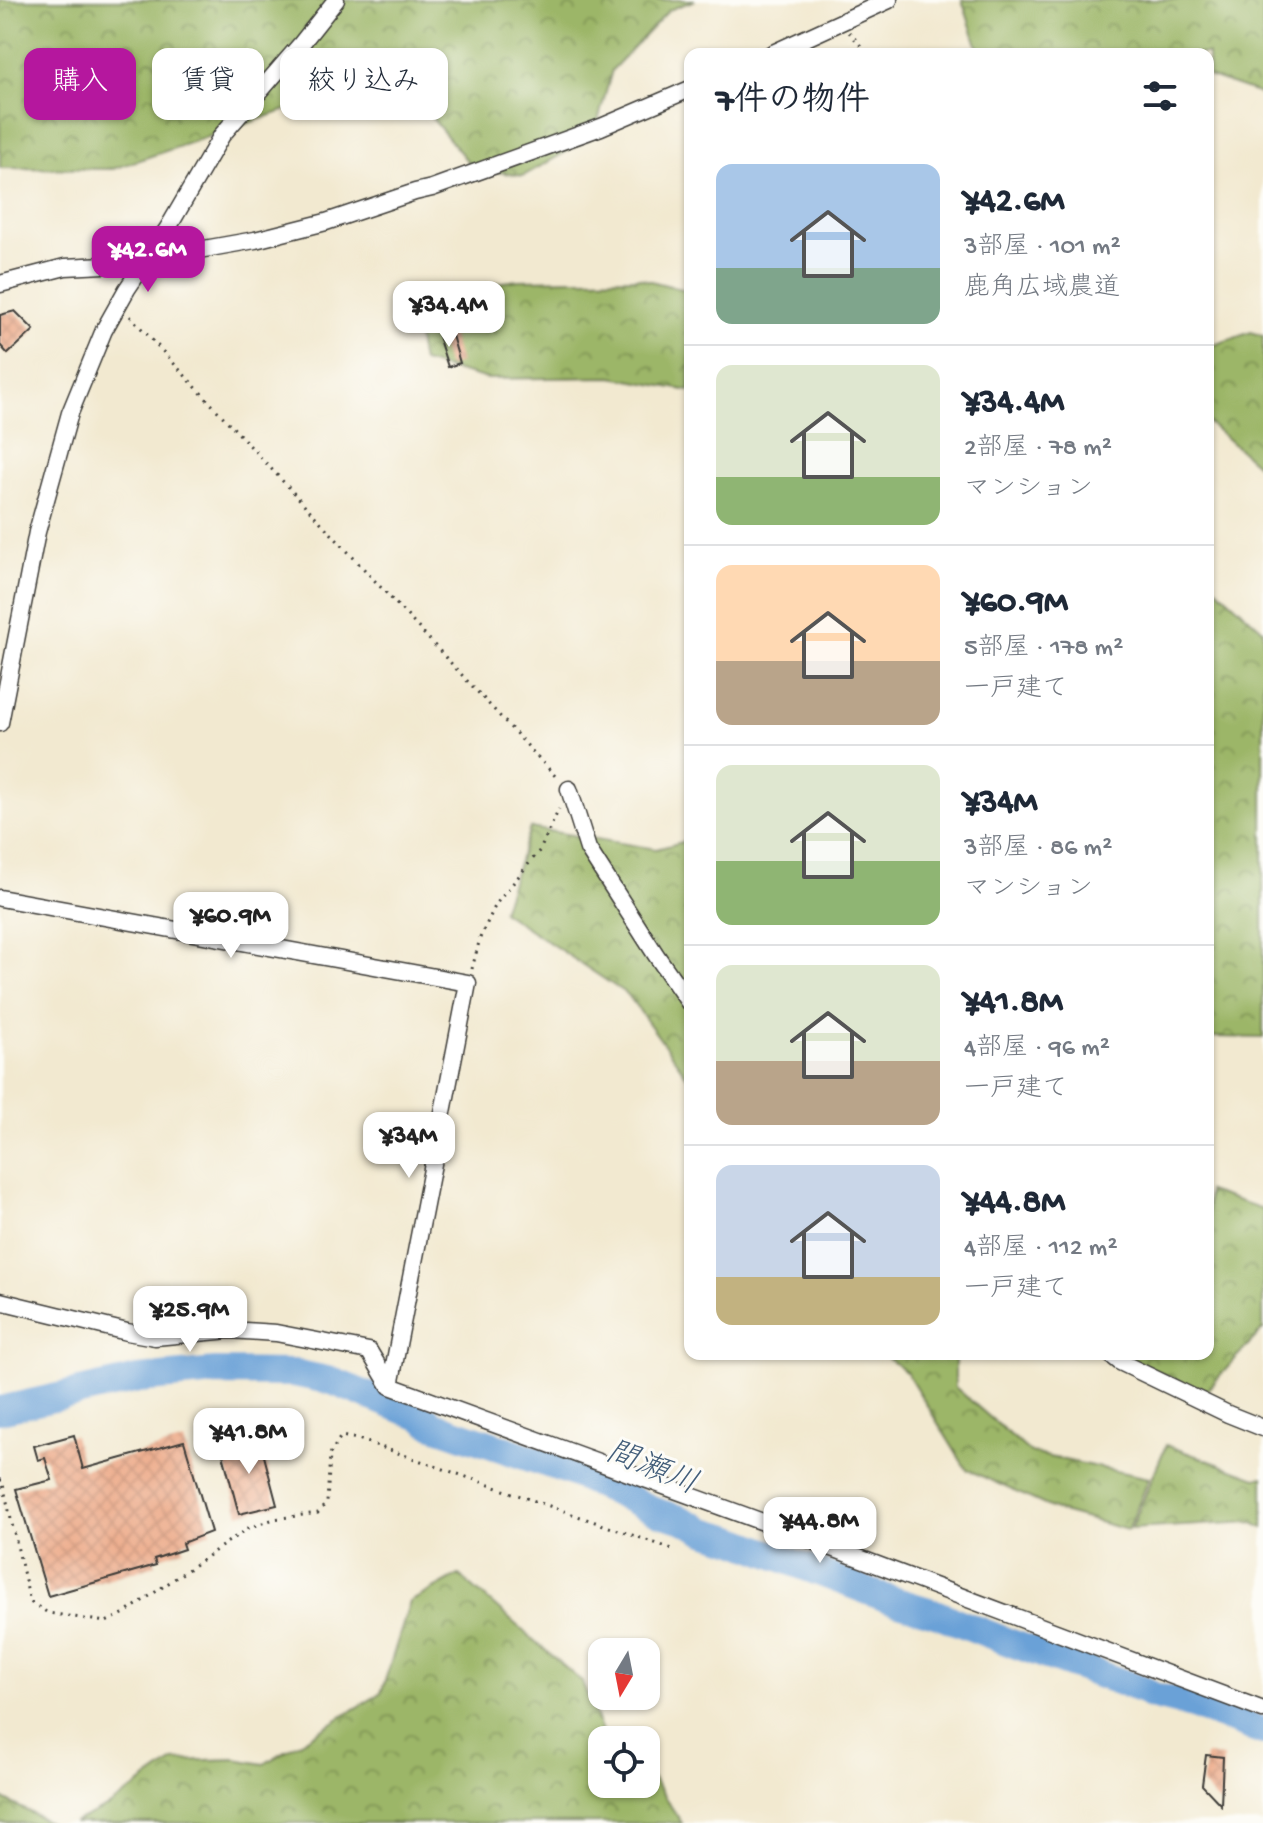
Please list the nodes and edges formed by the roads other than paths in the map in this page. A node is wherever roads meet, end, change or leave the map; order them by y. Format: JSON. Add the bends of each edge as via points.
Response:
{"nodes":[{"id":1,"x":336,"y":0,"type":"edge"},
{"id":2,"x":889,"y":0,"type":"edge"},
{"id":3,"x":784,"y":48,"type":"edge"},
{"id":4,"x":684,"y":92,"type":"edge"},
{"id":5,"x":149,"y":257,"type":"junction"},
{"id":6,"x":0,"y":284,"type":"edge"},
{"id":7,"x":0,"y":723,"type":"edge"},
{"id":8,"x":569,"y":789,"type":"road end"},
{"id":9,"x":0,"y":898,"type":"edge"},
{"id":10,"x":684,"y":995,"type":"edge"},
{"id":11,"x":0,"y":1301,"type":"edge"},
{"id":12,"x":1118,"y":1360,"type":"edge"},
{"id":13,"x":390,"y":1386,"type":"junction"},
{"id":14,"x":1263,"y":1428,"type":"edge"},
{"id":15,"x":1263,"y":1710,"type":"edge"}],
"edges":[{"from":1,"to":5,"type":"street","via":[[222,135]]},
{"from":2,"to":3,"type":"street"},
{"from":4,"to":5,"type":"street","via":[[601,127],[326,222]]},
{"from":5,"to":6,"type":"street","via":[[65,267]]},
{"from":5,"to":7,"type":"street","via":[[104,330],[70,413],[37,532]]},
{"from":8,"to":10,"type":"street","via":[[588,849]]},
{"from":9,"to":13,"type":"street","via":[[468,983]]},
{"from":11,"to":13,"type":"street","via":[[155,1337],[229,1330],[276,1333],[369,1351]]},
{"from":12,"to":14,"type":"street"},
{"from":13,"to":15,"type":"street"}]}
